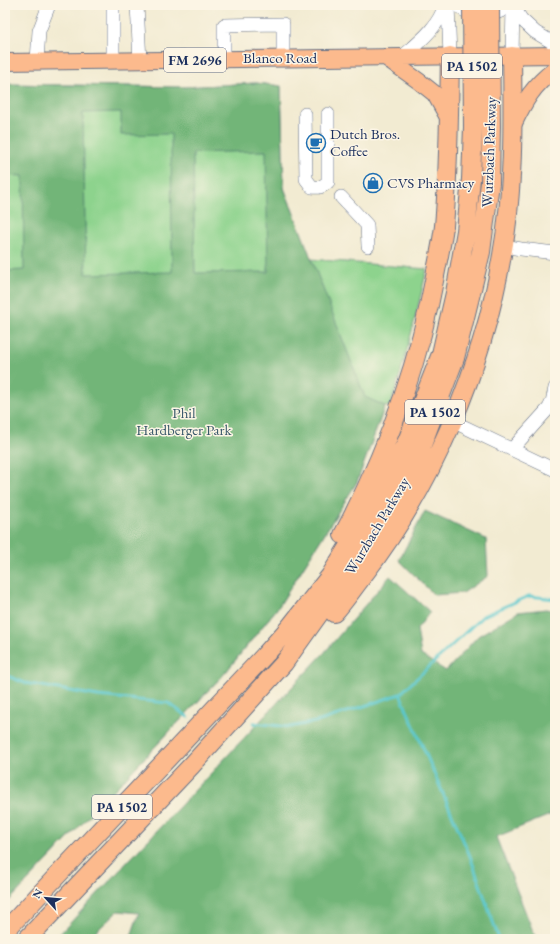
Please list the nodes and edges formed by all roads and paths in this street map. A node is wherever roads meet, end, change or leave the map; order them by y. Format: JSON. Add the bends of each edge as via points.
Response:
{"nodes":[{"id":1,"x":49,"y":5,"type":"edge"},
{"id":2,"x":113,"y":5,"type":"edge"},
{"id":3,"x":137,"y":5,"type":"edge"},
{"id":4,"x":445,"y":5,"type":"edge"},
{"id":5,"x":448,"y":5,"type":"edge"},
{"id":6,"x":457,"y":5,"type":"edge"},
{"id":7,"x":472,"y":5,"type":"edge"},
{"id":8,"x":490,"y":5,"type":"edge"},
{"id":9,"x":505,"y":5,"type":"edge"},
{"id":10,"x":513,"y":5,"type":"edge"},
{"id":11,"x":555,"y":44,"type":"edge"},
{"id":12,"x":555,"y":55,"type":"edge"},
{"id":13,"x":450,"y":56,"type":"junction"},
{"id":14,"x":512,"y":56,"type":"junction"},
{"id":15,"x":402,"y":57,"type":"junction"},
{"id":16,"x":283,"y":58,"type":"junction"},
{"id":17,"x":385,"y":58,"type":"junction"},
{"id":18,"x":224,"y":59,"type":"junction"},
{"id":19,"x":37,"y":61,"type":"junction"},
{"id":20,"x":113,"y":61,"type":"junction"},
{"id":21,"x":140,"y":61,"type":"junction"},
{"id":22,"x":5,"y":62,"type":"edge"},
{"id":23,"x":555,"y":69,"type":"edge"},
{"id":24,"x":301,"y":114,"type":"dead end"},
{"id":25,"x":328,"y":114,"type":"dead end"},
{"id":26,"x":449,"y":119,"type":"junction"},
{"id":27,"x":513,"y":119,"type":"junction"},
{"id":28,"x":341,"y":197,"type":"dead end"},
{"id":29,"x":368,"y":246,"type":"dead end"},
{"id":30,"x":504,"y":246,"type":"junction"},
{"id":31,"x":555,"y":252,"type":"edge"},
{"id":32,"x":555,"y":388,"type":"edge"},
{"id":33,"x":452,"y":421,"type":"junction"},
{"id":34,"x":512,"y":449,"type":"junction"},
{"id":35,"x":555,"y":470,"type":"edge"},
{"id":36,"x":289,"y":628,"type":"junction"},
{"id":37,"x":284,"y":663,"type":"junction"},
{"id":38,"x":5,"y":931,"type":"edge"},
{"id":39,"x":27,"y":939,"type":"edge"}],
"edges":[{"from":1,"to":19,"type":"street","via":[[39,31]]},
{"from":2,"to":20,"type":"street"},
{"from":3,"to":21,"type":"street"},
{"from":4,"to":15,"type":"street","via":[[433,27]]},
{"from":5,"to":13,"type":"street"},
{"from":6,"to":9,"type":"street","via":[[465,11],[474,13],[496,13]]},
{"from":7,"to":36,"type":"highway","name":"Wurzbach Parkway","number":"PA 1502","bridge":true,"via":[[471,178],[466,231],[441,354],[407,441],[367,516],[330,576]]},
{"from":8,"to":37,"type":"highway","name":"Wurzbach Parkway","number":"PA 1502","bridge":true,"via":[[490,183],[482,252],[455,358],[417,458],[388,510],[354,565]]},
{"from":10,"to":11,"type":"street","via":[[524,23]]},
{"from":10,"to":14,"type":"street"},
{"from":12,"to":14,"type":"main road","name":"Blanco Road","number":"FM 2696"},
{"from":13,"to":14,"type":"main road","name":"Blanco Road","number":"FM 2696"},
{"from":13,"to":15,"type":"main road","name":"Blanco Road","number":"FM 2696"},
{"from":13,"to":26,"type":"highway"},
{"from":14,"to":27,"type":"highway"},
{"from":15,"to":17,"type":"main road","name":"Blanco Road","number":"FM 2696"},
{"from":16,"to":17,"type":"main road","name":"Blanco Road","number":"FM 2696"},
{"from":16,"to":18,"type":"main road","name":"Blanco Road","number":"FM 2696"},
{"from":16,"to":18,"type":"street","via":[[283,24],[268,24],[224,25]]},
{"from":17,"to":26,"type":"main road","via":[[435,94]]},
{"from":18,"to":21,"type":"main road","name":"Blanco Road","number":"FM 2696"},
{"from":19,"to":20,"type":"main road","name":"Blanco Road","number":"FM 2696"},
{"from":19,"to":22,"type":"main road","name":"Blanco Road","number":"FM 2696"},
{"from":20,"to":21,"type":"main road","name":"Blanco Road","number":"FM 2696"},
{"from":23,"to":27,"type":"main road","via":[[530,93]]},
{"from":24,"to":25,"type":"street","via":[[306,179],[312,187],[318,188],[328,182]]},
{"from":26,"to":27,"type":"highway","via":[[463,99],[479,92],[498,97],[506,103]]},
{"from":26,"to":36,"type":"highway","via":[[444,227],[420,347],[398,412],[361,500],[325,569]]},
{"from":27,"to":30,"type":"highway","via":[[510,191]]},
{"from":28,"to":29,"type":"street","via":[[367,225]]},
{"from":30,"to":31,"type":"street"},
{"from":30,"to":33,"type":"highway","via":[[490,315],[476,361]]},
{"from":32,"to":34,"type":"street","via":[[549,408]]},
{"from":33,"to":34,"type":"street"},
{"from":33,"to":37,"type":"highway","via":[[402,522],[336,611]]},
{"from":34,"to":35,"type":"street"},
{"from":36,"to":38,"type":"highway","name":"Wurzbach Parkway","number":"PA 1502"},
{"from":37,"to":39,"type":"highway","name":"Wurzbach Parkway","number":"PA 1502","via":[[192,765]]}]}
